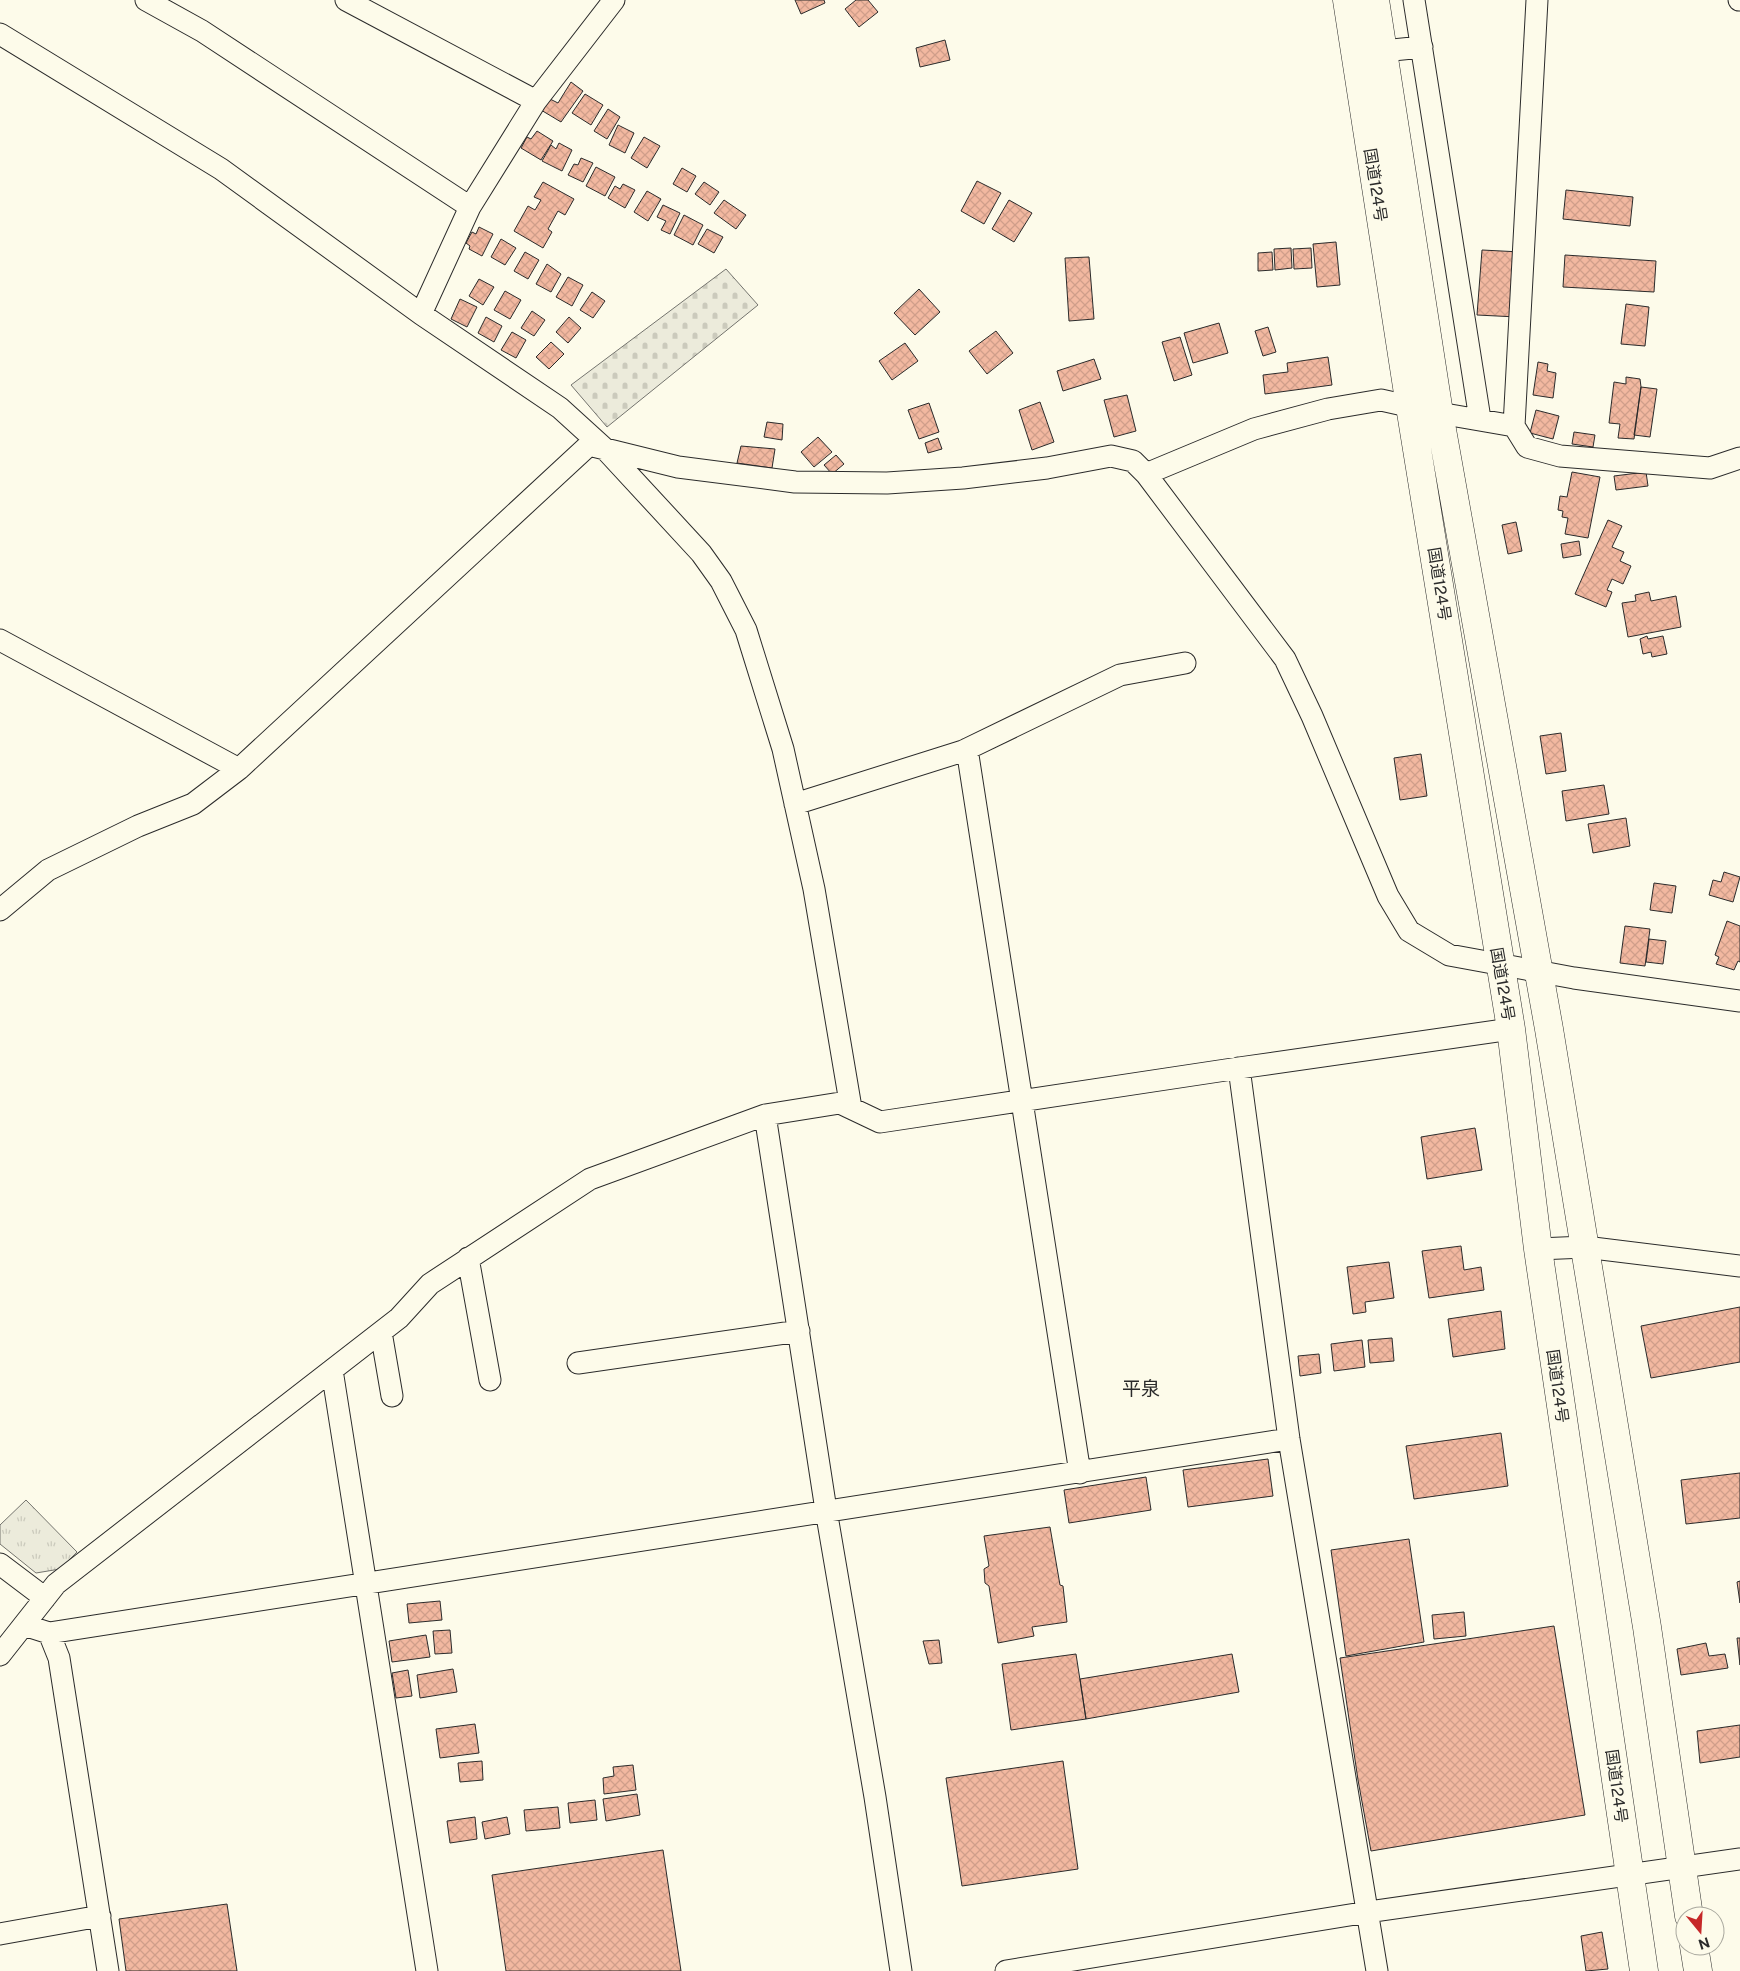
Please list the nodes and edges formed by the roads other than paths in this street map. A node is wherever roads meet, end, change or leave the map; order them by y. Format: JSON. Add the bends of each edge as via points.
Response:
{"nodes":[{"id":1,"x":146,"y":0,"type":"edge"},
{"id":2,"x":346,"y":0,"type":"edge"},
{"id":3,"x":614,"y":0,"type":"edge"},
{"id":4,"x":1347,"y":0,"type":"edge"},
{"id":5,"x":1375,"y":0,"type":"edge"},
{"id":6,"x":1414,"y":0,"type":"edge"},
{"id":7,"x":1537,"y":0,"type":"edge"},
{"id":8,"x":0,"y":34,"type":"edge"},
{"id":9,"x":1422,"y":47,"type":"junction"},
{"id":10,"x":1383,"y":51,"type":"junction"},
{"id":11,"x":536,"y":101,"type":"junction"},
{"id":12,"x":470,"y":207,"type":"junction"},
{"id":13,"x":421,"y":314,"type":"junction"},
{"id":14,"x":1410,"y":406,"type":"junction"},
{"id":15,"x":1440,"y":413,"type":"junction"},
{"id":16,"x":1480,"y":419,"type":"junction"},
{"id":17,"x":1514,"y":426,"type":"junction"},
{"id":18,"x":604,"y":448,"type":"junction"},
{"id":19,"x":1740,"y":458,"type":"edge"},
{"id":20,"x":1146,"y":474,"type":"junction"},
{"id":21,"x":0,"y":640,"type":"edge"},
{"id":22,"x":1185,"y":663,"type":"dead end"},
{"id":23,"x":967,"y":749,"type":"junction"},
{"id":24,"x":239,"y":769,"type":"junction"},
{"id":25,"x":795,"y":804,"type":"junction"},
{"id":26,"x":0,"y":910,"type":"edge"},
{"id":27,"x":1499,"y":963,"type":"junction"},
{"id":28,"x":1538,"y":970,"type":"junction"},
{"id":29,"x":1740,"y":1001,"type":"edge"},
{"id":30,"x":1511,"y":1029,"type":"junction"},
{"id":31,"x":1239,"y":1068,"type":"junction"},
{"id":32,"x":1023,"y":1100,"type":"junction"},
{"id":33,"x":851,"y":1108,"type":"junction"},
{"id":34,"x":765,"y":1115,"type":"junction"},
{"id":35,"x":1585,"y":1247,"type":"junction"},
{"id":36,"x":1538,"y":1249,"type":"junction"},
{"id":37,"x":468,"y":1258,"type":"junction"},
{"id":38,"x":1740,"y":1266,"type":"edge"},
{"id":39,"x":799,"y":1331,"type":"junction"},
{"id":40,"x":381,"y":1332,"type":"junction"},
{"id":41,"x":578,"y":1363,"type":"dead end"},
{"id":42,"x":332,"y":1370,"type":"junction"},
{"id":43,"x":490,"y":1380,"type":"dead end"},
{"id":44,"x":392,"y":1396,"type":"dead end"},
{"id":45,"x":1288,"y":1439,"type":"junction"},
{"id":46,"x":1080,"y":1473,"type":"junction"},
{"id":47,"x":826,"y":1510,"type":"junction"},
{"id":48,"x":0,"y":1564,"type":"edge"},
{"id":49,"x":367,"y":1584,"type":"junction"},
{"id":50,"x":45,"y":1598,"type":"junction"},
{"id":51,"x":24,"y":1625,"type":"junction"},
{"id":52,"x":50,"y":1633,"type":"junction"},
{"id":53,"x":0,"y":1655,"type":"edge"},
{"id":54,"x":1740,"y":1859,"type":"edge"},
{"id":55,"x":1681,"y":1868,"type":"junction"},
{"id":56,"x":1630,"y":1876,"type":"junction"},
{"id":57,"x":1687,"y":1906,"type":"edge"},
{"id":58,"x":1368,"y":1912,"type":"junction"},
{"id":59,"x":100,"y":1916,"type":"junction"},
{"id":60,"x":0,"y":1934,"type":"edge"},
{"id":61,"x":1696,"y":1956,"type":"edge"},
{"id":62,"x":108,"y":1971,"type":"edge"},
{"id":63,"x":427,"y":1971,"type":"edge"},
{"id":64,"x":901,"y":1971,"type":"edge"},
{"id":65,"x":1006,"y":1971,"type":"edge"},
{"id":66,"x":1377,"y":1971,"type":"edge"},
{"id":67,"x":1644,"y":1971,"type":"edge"},
{"id":68,"x":1698,"y":1971,"type":"edge"}],
"edges":[{"from":1,"to":12,"type":"street","via":[[202,31]]},
{"from":2,"to":11,"type":"street"},
{"from":3,"to":11,"type":"street"},
{"from":4,"to":14,"type":"highway","name":"国道124号"},
{"from":5,"to":10,"type":"highway","name":"国道124号"},
{"from":6,"to":9,"type":"street"},
{"from":7,"to":17,"type":"street"},
{"from":8,"to":13,"type":"street","via":[[222,168]]},
{"from":9,"to":10,"type":"street"},
{"from":9,"to":16,"type":"street"},
{"from":10,"to":15,"type":"highway","name":"国道124号"},
{"from":11,"to":12,"type":"street"},
{"from":12,"to":13,"type":"street"},
{"from":13,"to":18,"type":"street","via":[[560,408]]},
{"from":14,"to":15,"type":"street"},
{"from":14,"to":20,"type":"street","via":[[1381,400],[1328,409],[1254,429]]},
{"from":14,"to":27,"type":"highway","name":"国道124号"},
{"from":15,"to":16,"type":"street"},
{"from":15,"to":28,"type":"highway","name":"国道124号"},
{"from":16,"to":17,"type":"street"},
{"from":17,"to":19,"type":"street","via":[[1527,447],[1560,456],[1710,468]]},
{"from":18,"to":20,"type":"street","via":[[678,467],[795,482],[887,483],[963,478],[1111,456],[1134,461]]},
{"from":18,"to":24,"type":"street","via":[[589,445]]},
{"from":18,"to":25,"type":"street","via":[[701,553],[721,582],[746,630],[783,749]]},
{"from":20,"to":27,"type":"street","via":[[1285,659],[1316,724],[1388,896],[1409,931],[1449,955]]},
{"from":21,"to":24,"type":"street"},
{"from":22,"to":23,"type":"street","via":[[1120,675]]},
{"from":23,"to":25,"type":"street"},
{"from":23,"to":32,"type":"street"},
{"from":24,"to":26,"type":"street","via":[[193,804],[138,826],[48,870]]},
{"from":25,"to":33,"type":"street","via":[[814,890]]},
{"from":27,"to":28,"type":"street"},
{"from":27,"to":30,"type":"highway","name":"国道124号"},
{"from":28,"to":29,"type":"street"},
{"from":28,"to":35,"type":"highway","name":"国道124号"},
{"from":30,"to":31,"type":"street"},
{"from":30,"to":36,"type":"highway","name":"国道124号"},
{"from":31,"to":32,"type":"street"},
{"from":31,"to":45,"type":"street"},
{"from":32,"to":33,"type":"street","via":[[880,1122]]},
{"from":32,"to":46,"type":"street"},
{"from":33,"to":34,"type":"street","via":[[840,1103]]},
{"from":34,"to":37,"type":"street","via":[[590,1179]]},
{"from":34,"to":39,"type":"street"},
{"from":35,"to":36,"type":"street"},
{"from":35,"to":38,"type":"street"},
{"from":35,"to":55,"type":"highway","name":"国道124号","via":[[1646,1617]]},
{"from":36,"to":56,"type":"highway","name":"国道124号"},
{"from":37,"to":40,"type":"street","via":[[430,1284],[399,1318]]},
{"from":37,"to":43,"type":"street"},
{"from":39,"to":41,"type":"street"},
{"from":39,"to":47,"type":"street"},
{"from":40,"to":42,"type":"street"},
{"from":40,"to":44,"type":"street"},
{"from":42,"to":49,"type":"street"},
{"from":42,"to":50,"type":"street","via":[[56,1584]]},
{"from":45,"to":46,"type":"street"},
{"from":45,"to":58,"type":"street"},
{"from":46,"to":47,"type":"street"},
{"from":47,"to":49,"type":"street"},
{"from":47,"to":64,"type":"street","via":[[876,1797]]},
{"from":48,"to":50,"type":"street"},
{"from":49,"to":52,"type":"street"},
{"from":49,"to":63,"type":"street"},
{"from":50,"to":51,"type":"street"},
{"from":51,"to":52,"type":"street"},
{"from":51,"to":53,"type":"street"},
{"from":52,"to":59,"type":"street","via":[[59,1658]]},
{"from":54,"to":55,"type":"street"},
{"from":55,"to":56,"type":"street"},
{"from":55,"to":57,"type":"highway","name":"国道124号"},
{"from":56,"to":58,"type":"street"},
{"from":56,"to":67,"type":"highway","name":"国道124号"},
{"from":58,"to":65,"type":"street"},
{"from":58,"to":66,"type":"street"},
{"from":59,"to":60,"type":"street"},
{"from":59,"to":62,"type":"street"},
{"from":61,"to":68,"type":"highway"}]}
